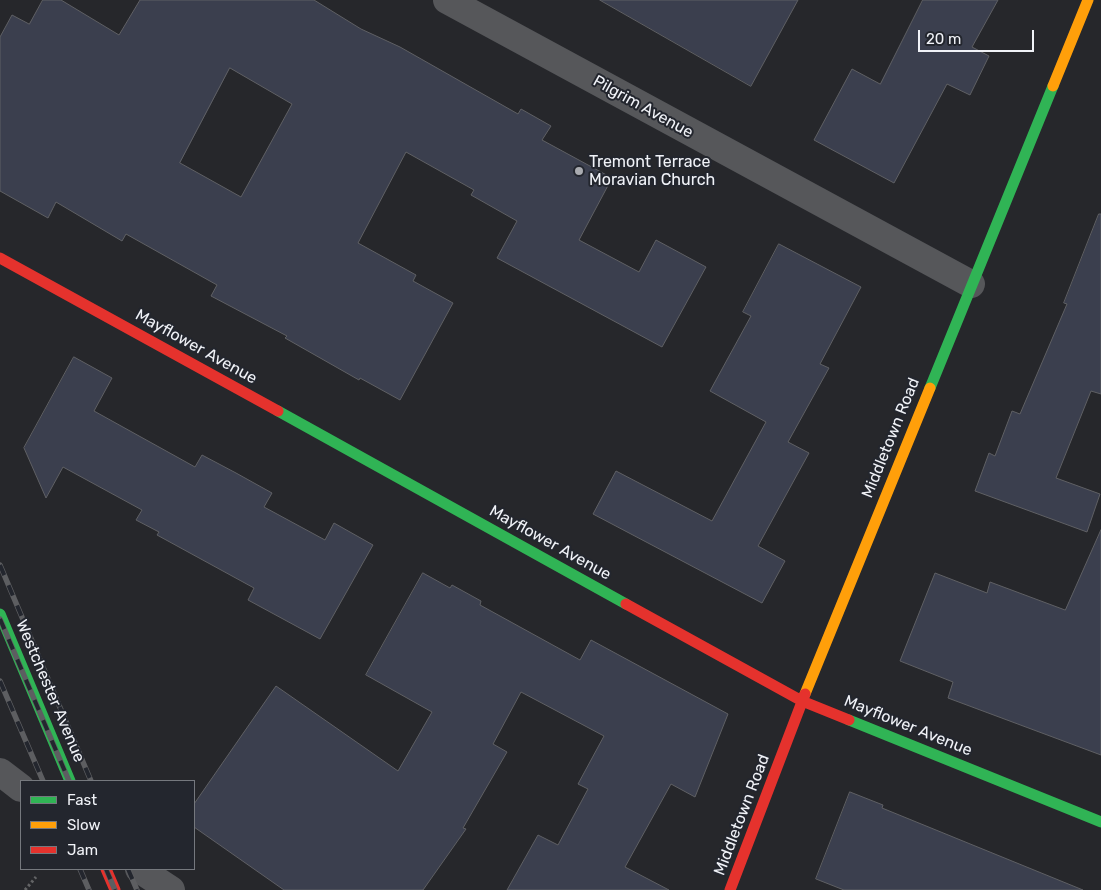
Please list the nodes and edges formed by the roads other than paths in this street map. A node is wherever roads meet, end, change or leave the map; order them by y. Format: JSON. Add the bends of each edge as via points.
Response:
{"nodes":[{"id":1,"x":447,"y":0,"type":"edge"},
{"id":2,"x":1088,"y":0,"type":"edge"},
{"id":3,"x":0,"y":258,"type":"edge"},
{"id":4,"x":971,"y":284,"type":"junction"},
{"id":5,"x":0,"y":614,"type":"edge"},
{"id":6,"x":802,"y":701,"type":"junction"},
{"id":7,"x":0,"y":772,"type":"edge"},
{"id":8,"x":70,"y":780,"type":"edge"},
{"id":9,"x":20,"y":787,"type":"edge"},
{"id":10,"x":1101,"y":822,"type":"edge"},
{"id":11,"x":106,"y":870,"type":"edge"},
{"id":12,"x":141,"y":870,"type":"edge"},
{"id":13,"x":115,"y":890,"type":"edge"},
{"id":14,"x":171,"y":890,"type":"edge"},
{"id":15,"x":730,"y":890,"type":"edge"}],
"edges":[{"from":1,"to":4,"type":"street","name":"Pilgrim Avenue"},
{"from":2,"to":4,"type":"street","name":"Middletown Road"},
{"from":3,"to":6,"type":"street","name":"Mayflower Avenue"},
{"from":4,"to":6,"type":"street","name":"Middletown Road"},
{"from":5,"to":8,"type":"street","name":"Westchester Avenue"},
{"from":6,"to":10,"type":"street","name":"Mayflower Avenue"},
{"from":6,"to":15,"type":"street","name":"Middletown Road"},
{"from":7,"to":9,"type":"street"},
{"from":11,"to":13,"type":"street"},
{"from":12,"to":14,"type":"street"}]}
